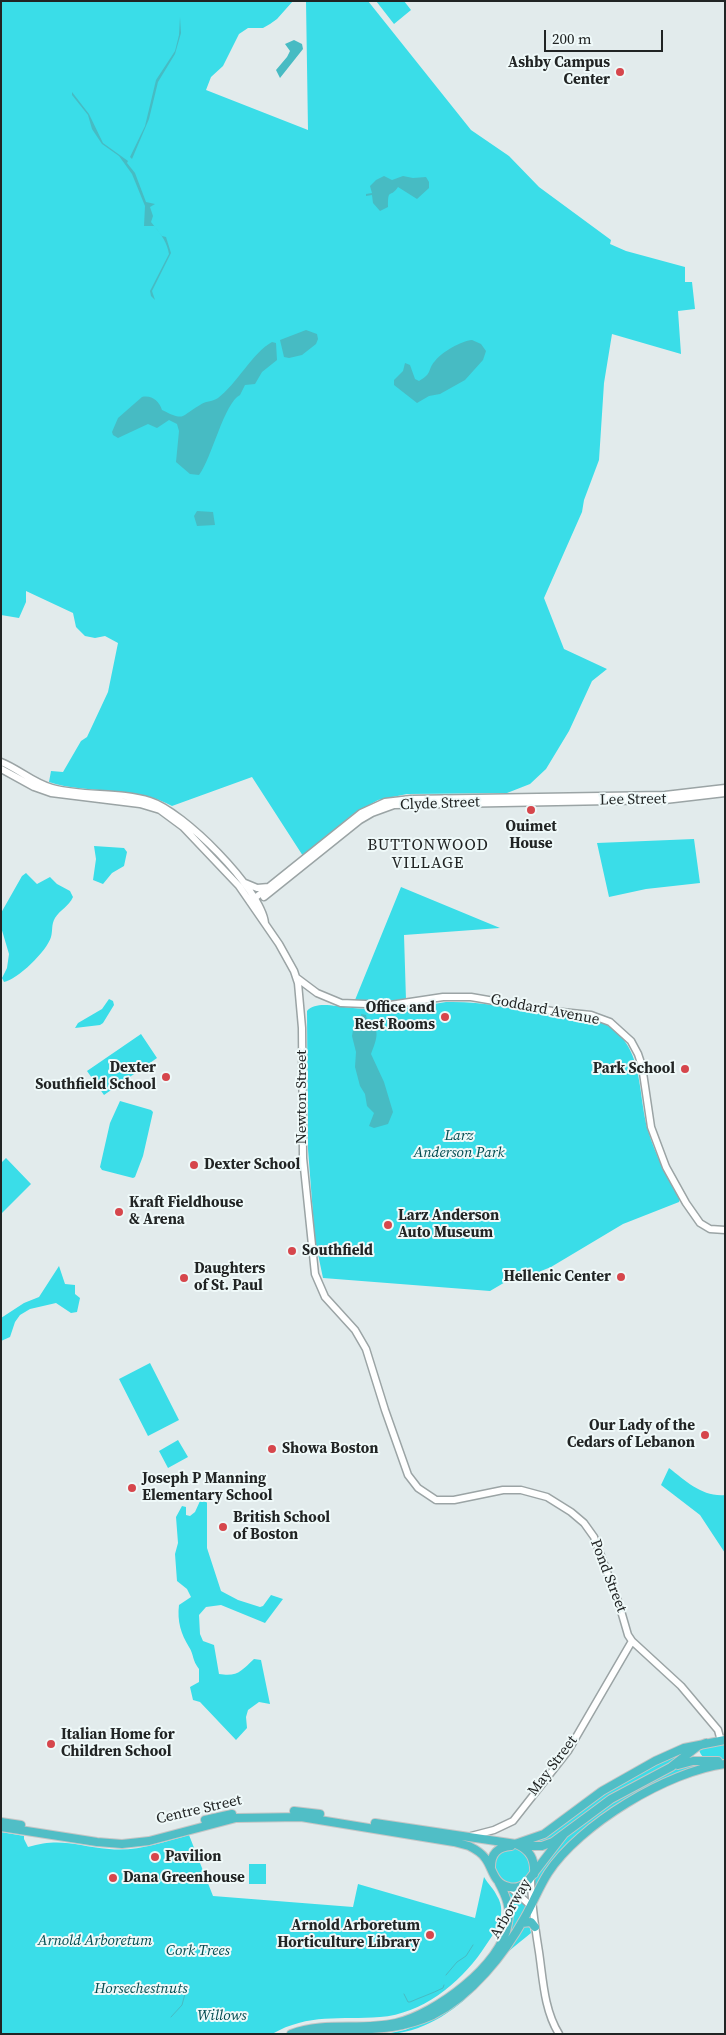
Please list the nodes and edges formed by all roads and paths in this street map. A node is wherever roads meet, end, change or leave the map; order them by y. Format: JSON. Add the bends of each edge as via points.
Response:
{"nodes":[{"id":1,"x":1,"y":762,"type":"edge"},
{"id":2,"x":1,"y":769,"type":"edge"},
{"id":3,"x":725,"y":788,"type":"edge"},
{"id":4,"x":725,"y":793,"type":"edge"},
{"id":5,"x":542,"y":799,"type":"junction"},
{"id":6,"x":244,"y":882,"type":"junction"},
{"id":7,"x":271,"y":887,"type":"junction"},
{"id":8,"x":253,"y":902,"type":"junction"},
{"id":9,"x":296,"y":977,"type":"junction"},
{"id":10,"x":725,"y":1230,"type":"edge"},
{"id":11,"x":316,"y":1278,"type":"joint"},
{"id":12,"x":632,"y":1642,"type":"junction"},
{"id":13,"x":723,"y":1741,"type":"edge"},
{"id":14,"x":706,"y":1743,"type":"junction"},
{"id":15,"x":697,"y":1747,"type":"junction"},
{"id":16,"x":702,"y":1761,"type":"junction"},
{"id":17,"x":725,"y":1763,"type":"edge"},
{"id":18,"x":671,"y":1766,"type":"junction"},
{"id":19,"x":1,"y":1822,"type":"edge"},
{"id":20,"x":1,"y":1827,"type":"edge"},
{"id":21,"x":564,"y":1834,"type":"junction"},
{"id":22,"x":466,"y":1837,"type":"junction"},
{"id":23,"x":518,"y":1845,"type":"junction"},
{"id":24,"x":491,"y":1869,"type":"junction"},
{"id":25,"x":532,"y":1876,"type":"junction"},
{"id":26,"x":498,"y":1882,"type":"junction"},
{"id":27,"x":511,"y":1888,"type":"junction"},
{"id":28,"x":531,"y":1906,"type":"junction"},
{"id":29,"x":522,"y":1923,"type":"junction"},
{"id":30,"x":535,"y":1927,"type":"junction"},
{"id":31,"x":291,"y":2034,"type":"edge"},
{"id":32,"x":311,"y":2034,"type":"edge"},
{"id":33,"x":560,"y":2034,"type":"edge"}],
"edges":[{"from":1,"to":6,"type":"main road","name":"Newton Street","via":[[54,789],[142,799],[167,808],[194,829]]},
{"from":2,"to":8,"type":"main road","name":"Newton Street","via":[[52,793],[140,804],[160,810],[190,834]]},
{"from":3,"to":5,"type":"main road","name":"Lee Street","via":[[678,794]]},
{"from":4,"to":5,"type":"main road","name":"Lee Street","via":[[672,800]]},
{"from":5,"to":7,"type":"main road","name":"Clyde Street","via":[[384,802],[357,815]]},
{"from":5,"to":8,"type":"main road","name":"Clyde Street","via":[[386,807],[356,823],[314,859]]},
{"from":6,"to":7,"type":"main road","via":[[258,888]]},
{"from":6,"to":8,"type":"main road","name":"Newton Street"},
{"from":7,"to":8,"type":"main road","name":"Clyde Street"},
{"from":8,"to":9,"type":"main road","name":"Newton Street","via":[[264,916]]},
{"from":9,"to":10,"type":"main road","name":"Goddard Avenue","via":[[317,993],[341,1003],[398,1005],[443,997],[471,997],[591,1015],[610,1022],[631,1042],[638,1054],[652,1128],[666,1167],[686,1204],[700,1223],[710,1229]]},
{"from":9,"to":11,"type":"main road","name":"Newton Street","via":[[302,1028],[303,1158]]},
{"from":11,"to":12,"type":"main road","name":"Pond Street","via":[[325,1297],[355,1330],[365,1347],[408,1475],[418,1488],[436,1500],[514,1490],[535,1493],[558,1503],[584,1523],[594,1538]]},
{"from":12,"to":13,"type":"main road","name":"Pond Street","via":[[681,1686],[718,1730]]},
{"from":12,"to":22,"type":"main road","name":"May Street","via":[[568,1751],[512,1821],[491,1831]]},
{"from":13,"to":14,"type":"highway","name":"Arborway"},
{"from":14,"to":15,"type":"highway","name":"Arborway"},
{"from":14,"to":23,"type":"highway","name":"Arborway","via":[[679,1750],[641,1768],[596,1795],[544,1834]]},
{"from":15,"to":16,"type":"highway"},
{"from":15,"to":18,"type":"highway","name":"Arborway"},
{"from":16,"to":17,"type":"highway","name":"Arborway"},
{"from":16,"to":18,"type":"highway","name":"Arborway"},
{"from":17,"to":28,"type":"highway","name":"Arborway","via":[[659,1786],[588,1830],[553,1865]]},
{"from":18,"to":21,"type":"highway","name":"Arborway","via":[[614,1797]]},
{"from":19,"to":22,"type":"highway","name":"Centre Street","via":[[121,1839],[147,1836],[235,1813],[302,1812]]},
{"from":20,"to":24,"type":"highway","name":"Centre Street","via":[[120,1844],[151,1840],[236,1818],[303,1817],[462,1844],[478,1851]]},
{"from":21,"to":23,"type":"highway","name":"Arborway","via":[[546,1845]]},
{"from":21,"to":25,"type":"highway","name":"Arborway"},
{"from":22,"to":23,"type":"highway","name":"Centre Street"},
{"from":23,"to":24,"type":"highway","via":[[498,1849],[492,1858]]},
{"from":23,"to":25,"type":"highway","via":[[532,1857]]},
{"from":24,"to":26,"type":"highway","name":"Centre Street"},
{"from":25,"to":27,"type":"highway","via":[[521,1886]]},
{"from":25,"to":28,"type":"main road"},
{"from":26,"to":27,"type":"highway"},
{"from":26,"to":31,"type":"highway","name":"Arborway","via":[[508,1905],[506,1932],[484,1965],[451,1996],[420,2015],[397,2023],[316,2027]]},
{"from":27,"to":28,"type":"main road"},
{"from":28,"to":29,"type":"highway","name":"Arborway"},
{"from":28,"to":30,"type":"main road"},
{"from":29,"to":30,"type":"highway","via":[[530,1922]]},
{"from":29,"to":32,"type":"highway","name":"Arborway","via":[[480,1977],[434,2015],[391,2030]]},
{"from":30,"to":33,"type":"main road","via":[[549,2013]]}]}
